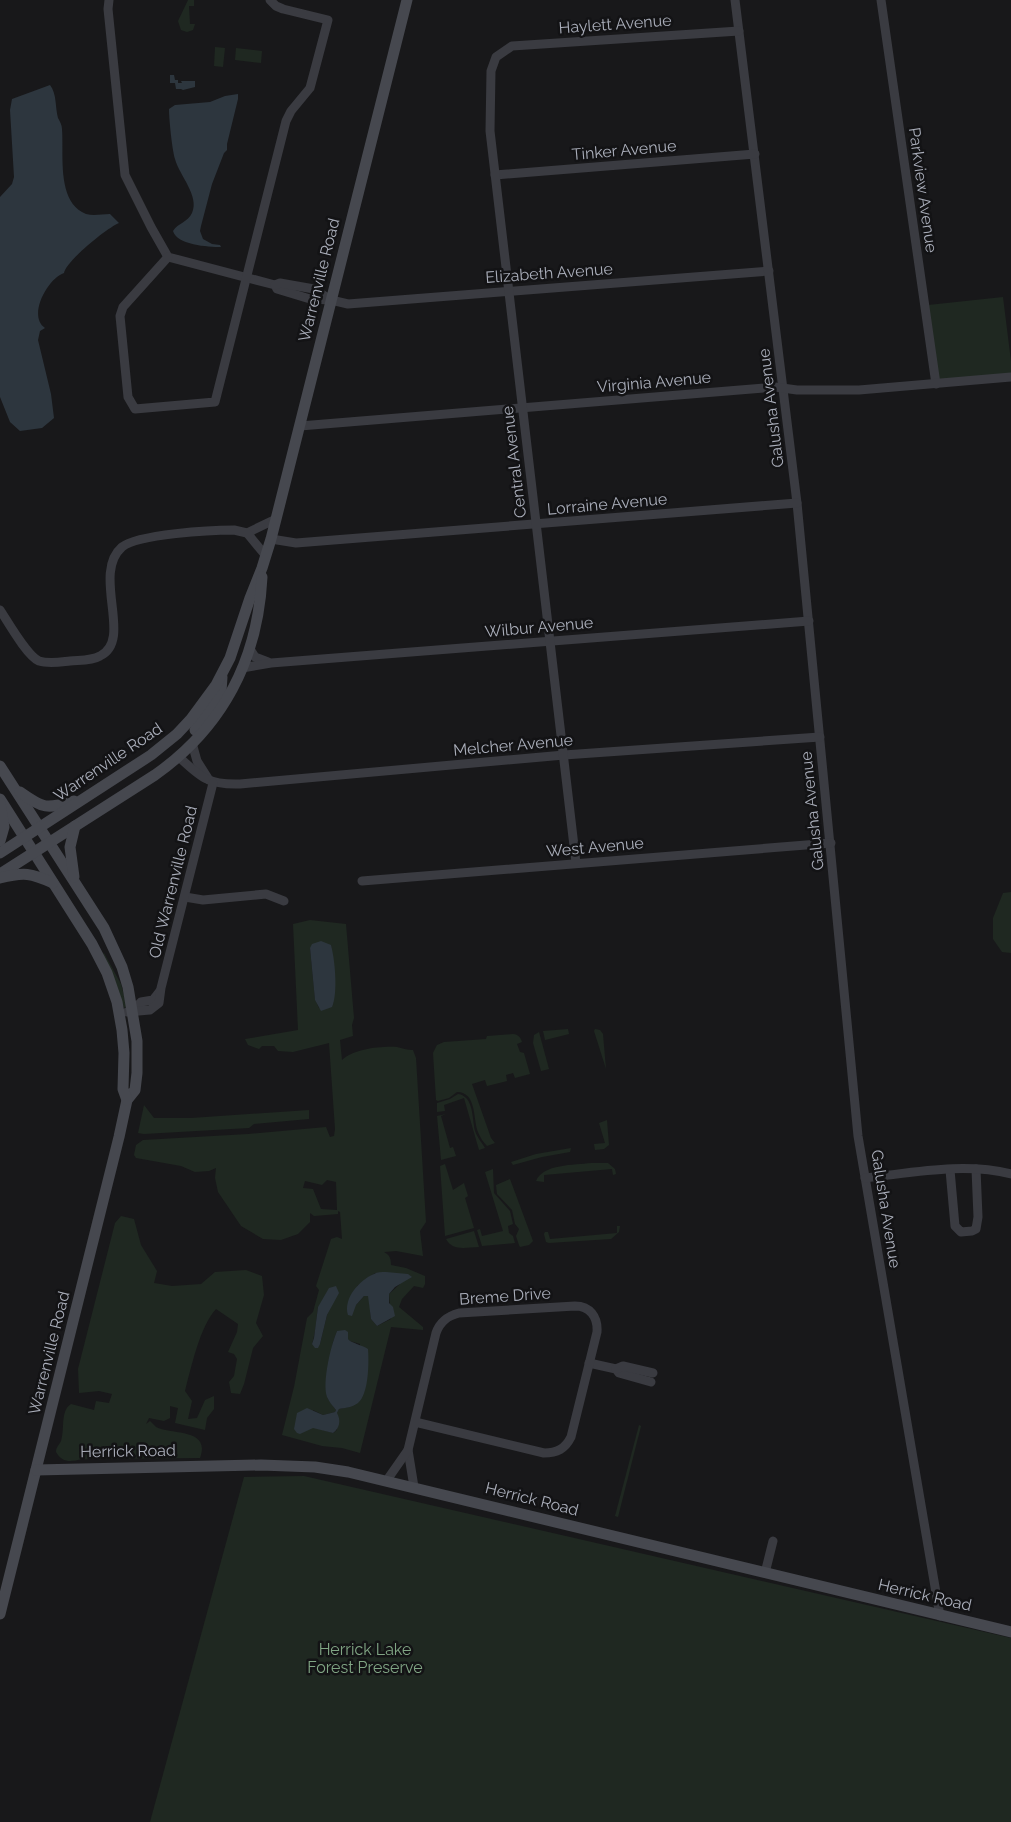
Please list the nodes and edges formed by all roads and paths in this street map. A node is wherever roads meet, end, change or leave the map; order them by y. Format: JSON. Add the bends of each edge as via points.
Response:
{"nodes":[{"id":1,"x":109,"y":0,"type":"edge"},
{"id":2,"x":270,"y":0,"type":"edge"},
{"id":3,"x":407,"y":0,"type":"edge"},
{"id":4,"x":735,"y":0,"type":"edge"},
{"id":5,"x":881,"y":0,"type":"edge"},
{"id":6,"x":739,"y":31,"type":"junction"},
{"id":7,"x":496,"y":57,"type":"joint"},
{"id":8,"x":755,"y":154,"type":"junction"},
{"id":9,"x":495,"y":175,"type":"junction"},
{"id":10,"x":168,"y":257,"type":"junction"},
{"id":11,"x":770,"y":271,"type":"junction"},
{"id":12,"x":247,"y":278,"type":"junction"},
{"id":13,"x":509,"y":292,"type":"junction"},
{"id":14,"x":331,"y":300,"type":"junction"},
{"id":15,"x":1011,"y":377,"type":"edge"},
{"id":16,"x":936,"y":384,"type":"junction"},
{"id":17,"x":784,"y":388,"type":"junction"},
{"id":18,"x":523,"y":408,"type":"junction"},
{"id":19,"x":300,"y":426,"type":"junction"},
{"id":20,"x":797,"y":503,"type":"junction"},
{"id":21,"x":276,"y":519,"type":"junction"},
{"id":22,"x":536,"y":525,"type":"junction"},
{"id":23,"x":248,"y":533,"type":"junction"},
{"id":24,"x":271,"y":539,"type":"junction"},
{"id":25,"x":266,"y":556,"type":"junction"},
{"id":26,"x":262,"y":568,"type":"junction"},
{"id":27,"x":0,"y":610,"type":"edge"},
{"id":28,"x":809,"y":621,"type":"junction"},
{"id":29,"x":550,"y":642,"type":"junction"},
{"id":30,"x":250,"y":649,"type":"junction"},
{"id":31,"x":271,"y":663,"type":"junction"},
{"id":32,"x":242,"y":668,"type":"junction"},
{"id":33,"x":222,"y":675,"type":"junction"},
{"id":34,"x":820,"y":737,"type":"junction"},
{"id":35,"x":192,"y":743,"type":"junction"},
{"id":36,"x":564,"y":755,"type":"junction"},
{"id":37,"x":179,"y":757,"type":"junction"},
{"id":38,"x":0,"y":766,"type":"edge"},
{"id":39,"x":211,"y":781,"type":"junction"},
{"id":40,"x":13,"y":787,"type":"junction"},
{"id":41,"x":85,"y":798,"type":"junction"},
{"id":42,"x":0,"y":800,"type":"edge"},
{"id":43,"x":75,"y":826,"type":"junction"},
{"id":44,"x":40,"y":828,"type":"junction"},
{"id":45,"x":24,"y":837,"type":"junction"},
{"id":46,"x":0,"y":841,"type":"edge"},
{"id":47,"x":48,"y":842,"type":"junction"},
{"id":48,"x":831,"y":843,"type":"junction"},
{"id":49,"x":34,"y":852,"type":"junction"},
{"id":50,"x":0,"y":853,"type":"edge"},
{"id":51,"x":576,"y":863,"type":"junction"},
{"id":52,"x":0,"y":876,"type":"edge"},
{"id":53,"x":362,"y":882,"type":"dead end"},
{"id":54,"x":54,"y":884,"type":"junction"},
{"id":55,"x":75,"y":884,"type":"junction"},
{"id":56,"x":185,"y":897,"type":"junction"},
{"id":57,"x":284,"y":901,"type":"dead end"},
{"id":58,"x":133,"y":1011,"type":"junction"},
{"id":59,"x":120,"y":1014,"type":"junction"},
{"id":60,"x":127,"y":1100,"type":"junction"},
{"id":61,"x":976,"y":1169,"type":"junction"},
{"id":62,"x":950,"y":1170,"type":"junction"},
{"id":63,"x":1011,"y":1174,"type":"edge"},
{"id":64,"x":865,"y":1178,"type":"junction"},
{"id":65,"x":589,"y":1363,"type":"junction"},
{"id":66,"x":652,"y":1378,"type":"dead end"},
{"id":67,"x":415,"y":1422,"type":"junction"},
{"id":68,"x":408,"y":1450,"type":"junction"},
{"id":69,"x":36,"y":1470,"type":"junction"},
{"id":70,"x":387,"y":1480,"type":"junction"},
{"id":71,"x":414,"y":1487,"type":"junction"},
{"id":72,"x":772,"y":1541,"type":"dead end"},
{"id":73,"x":765,"y":1573,"type":"junction"},
{"id":74,"x":0,"y":1614,"type":"edge"},
{"id":75,"x":940,"y":1616,"type":"junction"},
{"id":76,"x":1011,"y":1632,"type":"edge"}],
"edges":[{"from":1,"to":10,"type":"street","via":[[125,175]]},
{"from":2,"to":12,"type":"street","via":[[283,10],[328,20],[310,88],[286,121]]},
{"from":3,"to":14,"type":"main road","name":"Warrenville Road"},
{"from":4,"to":6,"type":"street","name":"Galusha Avenue"},
{"from":5,"to":16,"type":"street","name":"Parkview Avenue"},
{"from":6,"to":7,"type":"street","name":"Haylett Avenue","via":[[512,46]]},
{"from":6,"to":8,"type":"street","name":"Galusha Avenue"},
{"from":7,"to":9,"type":"street","name":"Central Avenue","via":[[491,71],[490,123]]},
{"from":8,"to":9,"type":"street","name":"Tinker Avenue"},
{"from":8,"to":11,"type":"street","name":"Galusha Avenue"},
{"from":9,"to":13,"type":"street","name":"Central Avenue"},
{"from":10,"to":12,"type":"street"},
{"from":10,"to":12,"type":"street","via":[[123,307],[120,316],[128,397],[135,409],[215,402]]},
{"from":11,"to":13,"type":"street","name":"Elizabeth Avenue"},
{"from":11,"to":17,"type":"street","name":"Galusha Avenue"},
{"from":12,"to":14,"type":"street","via":[[314,289]]},
{"from":13,"to":14,"type":"street","name":"Elizabeth Avenue","via":[[348,304]]},
{"from":13,"to":18,"type":"street","name":"Central Avenue"},
{"from":14,"to":19,"type":"main road","name":"Warrenville Road"},
{"from":15,"to":16,"type":"street","name":"Virginia Avenue"},
{"from":16,"to":17,"type":"street","name":"Virginia Avenue","via":[[859,390]]},
{"from":17,"to":18,"type":"street","name":"Virginia Avenue"},
{"from":17,"to":20,"type":"street","name":"Galusha Avenue"},
{"from":18,"to":19,"type":"street","name":"Virginia Avenue"},
{"from":18,"to":22,"type":"street","name":"Central Avenue"},
{"from":19,"to":21,"type":"main road","name":"Warrenville Road"},
{"from":20,"to":22,"type":"street","name":"Lorraine Avenue"},
{"from":20,"to":28,"type":"street","name":"Galusha Avenue"},
{"from":21,"to":23,"type":"street"},
{"from":21,"to":24,"type":"main road","name":"Warrenville Road"},
{"from":22,"to":24,"type":"street","name":"Lorraine Avenue","via":[[296,543]]},
{"from":22,"to":29,"type":"street","name":"Central Avenue"},
{"from":23,"to":25,"type":"street"},
{"from":23,"to":27,"type":"street","via":[[229,530],[150,537],[123,547],[114,558],[110,572],[114,636],[106,653],[96,658],[50,662],[34,658]]},
{"from":24,"to":25,"type":"main road","name":"Warrenville Road"},
{"from":25,"to":26,"type":"main road","name":"Warrenville Road"},
{"from":26,"to":30,"type":"main road","name":"Warrenville Road","via":[[259,614]]},
{"from":26,"to":33,"type":"main road","name":"Warrenville Road"},
{"from":28,"to":29,"type":"street","name":"Wilbur Avenue"},
{"from":28,"to":34,"type":"street","name":"Galusha Avenue"},
{"from":29,"to":31,"type":"street","name":"Wilbur Avenue"},
{"from":29,"to":36,"type":"street","name":"Central Avenue"},
{"from":30,"to":31,"type":"street","via":[[255,657]]},
{"from":30,"to":32,"type":"main road","name":"Warrenville Road"},
{"from":31,"to":32,"type":"street","name":"Wilbur Avenue"},
{"from":32,"to":35,"type":"main road","name":"Warrenville Road","via":[[224,706]]},
{"from":33,"to":37,"type":"main road","via":[[221,692],[183,744]]},
{"from":33,"to":41,"type":"main road","name":"Warrenville Road","via":[[191,719],[163,746]]},
{"from":34,"to":36,"type":"street","name":"Melcher Avenue"},
{"from":34,"to":48,"type":"street","name":"Galusha Avenue"},
{"from":35,"to":37,"type":"main road","name":"Warrenville Road"},
{"from":35,"to":39,"type":"street","via":[[197,761]]},
{"from":36,"to":39,"type":"street","name":"Melcher Avenue","via":[[240,784]]},
{"from":36,"to":51,"type":"street","name":"Central Avenue"},
{"from":37,"to":39,"type":"street","via":[[196,773]]},
{"from":37,"to":43,"type":"main road","name":"Warrenville Road"},
{"from":38,"to":40,"type":"main road"},
{"from":39,"to":56,"type":"street","name":"Old Warrenville Road"},
{"from":40,"to":41,"type":"main road","via":[[35,803],[49,807]]},
{"from":40,"to":44,"type":"main road"},
{"from":41,"to":44,"type":"main road","name":"Warrenville Road"},
{"from":42,"to":45,"type":"main road","name":"Warrenville Road"},
{"from":42,"to":46,"type":"main road","via":[[4,827]]},
{"from":43,"to":47,"type":"main road","name":"Warrenville Road"},
{"from":43,"to":55,"type":"main road","via":[[70,855]]},
{"from":44,"to":45,"type":"main road"},
{"from":44,"to":47,"type":"main road","name":"Warrenville Road"},
{"from":45,"to":49,"type":"main road","name":"Warrenville Road"},
{"from":45,"to":50,"type":"main road"},
{"from":47,"to":49,"type":"main road"},
{"from":47,"to":55,"type":"main road","name":"Warrenville Road"},
{"from":48,"to":51,"type":"street","name":"West Avenue"},
{"from":48,"to":64,"type":"street","name":"Galusha Avenue","via":[[858,1136]]},
{"from":49,"to":52,"type":"main road"},
{"from":49,"to":54,"type":"main road","name":"Warrenville Road"},
{"from":51,"to":53,"type":"street","name":"West Avenue"},
{"from":52,"to":54,"type":"main road","via":[[23,873]]},
{"from":54,"to":59,"type":"main road","name":"Warrenville Road","via":[[100,959]]},
{"from":55,"to":58,"type":"main road","name":"Warrenville Road","via":[[122,967]]},
{"from":56,"to":57,"type":"street","via":[[203,900],[266,894]]},
{"from":56,"to":58,"type":"street","name":"Old Warrenville Road","via":[[161,998],[156,1006],[142,1012]]},
{"from":58,"to":59,"type":"street"},
{"from":58,"to":60,"type":"main road","name":"Warrenville Road","via":[[137,1073],[135,1090]]},
{"from":59,"to":60,"type":"main road","name":"Warrenville Road","via":[[123,1089]]},
{"from":60,"to":69,"type":"main road","name":"Warrenville Road"},
{"from":61,"to":62,"type":"street"},
{"from":61,"to":62,"type":"street","via":[[976,1229],[964,1232],[955,1226]]},
{"from":61,"to":63,"type":"street"},
{"from":62,"to":64,"type":"street"},
{"from":64,"to":75,"type":"street","name":"Galusha Avenue"},
{"from":65,"to":66,"type":"street","via":[[616,1369],[619,1373]]},
{"from":65,"to":67,"type":"street","name":"Breme Drive","via":[[571,1437],[565,1447],[556,1452],[544,1454]]},
{"from":65,"to":67,"type":"street","name":"Breme Drive","via":[[597,1326],[593,1314],[581,1306],[454,1314],[438,1328]]},
{"from":67,"to":68,"type":"street","name":"Breme Drive"},
{"from":68,"to":70,"type":"street","name":"Breme Drive"},
{"from":68,"to":71,"type":"street","name":"Breme Drive"},
{"from":69,"to":70,"type":"main road","name":"Herrick Road","via":[[291,1465]]},
{"from":69,"to":74,"type":"main road","name":"Warrenville Road"},
{"from":70,"to":71,"type":"main road","name":"Herrick Road"},
{"from":71,"to":73,"type":"main road","name":"Herrick Road"},
{"from":72,"to":73,"type":"street"},
{"from":73,"to":75,"type":"main road","name":"Herrick Road"},
{"from":75,"to":76,"type":"main road","name":"Herrick Road"}]}
